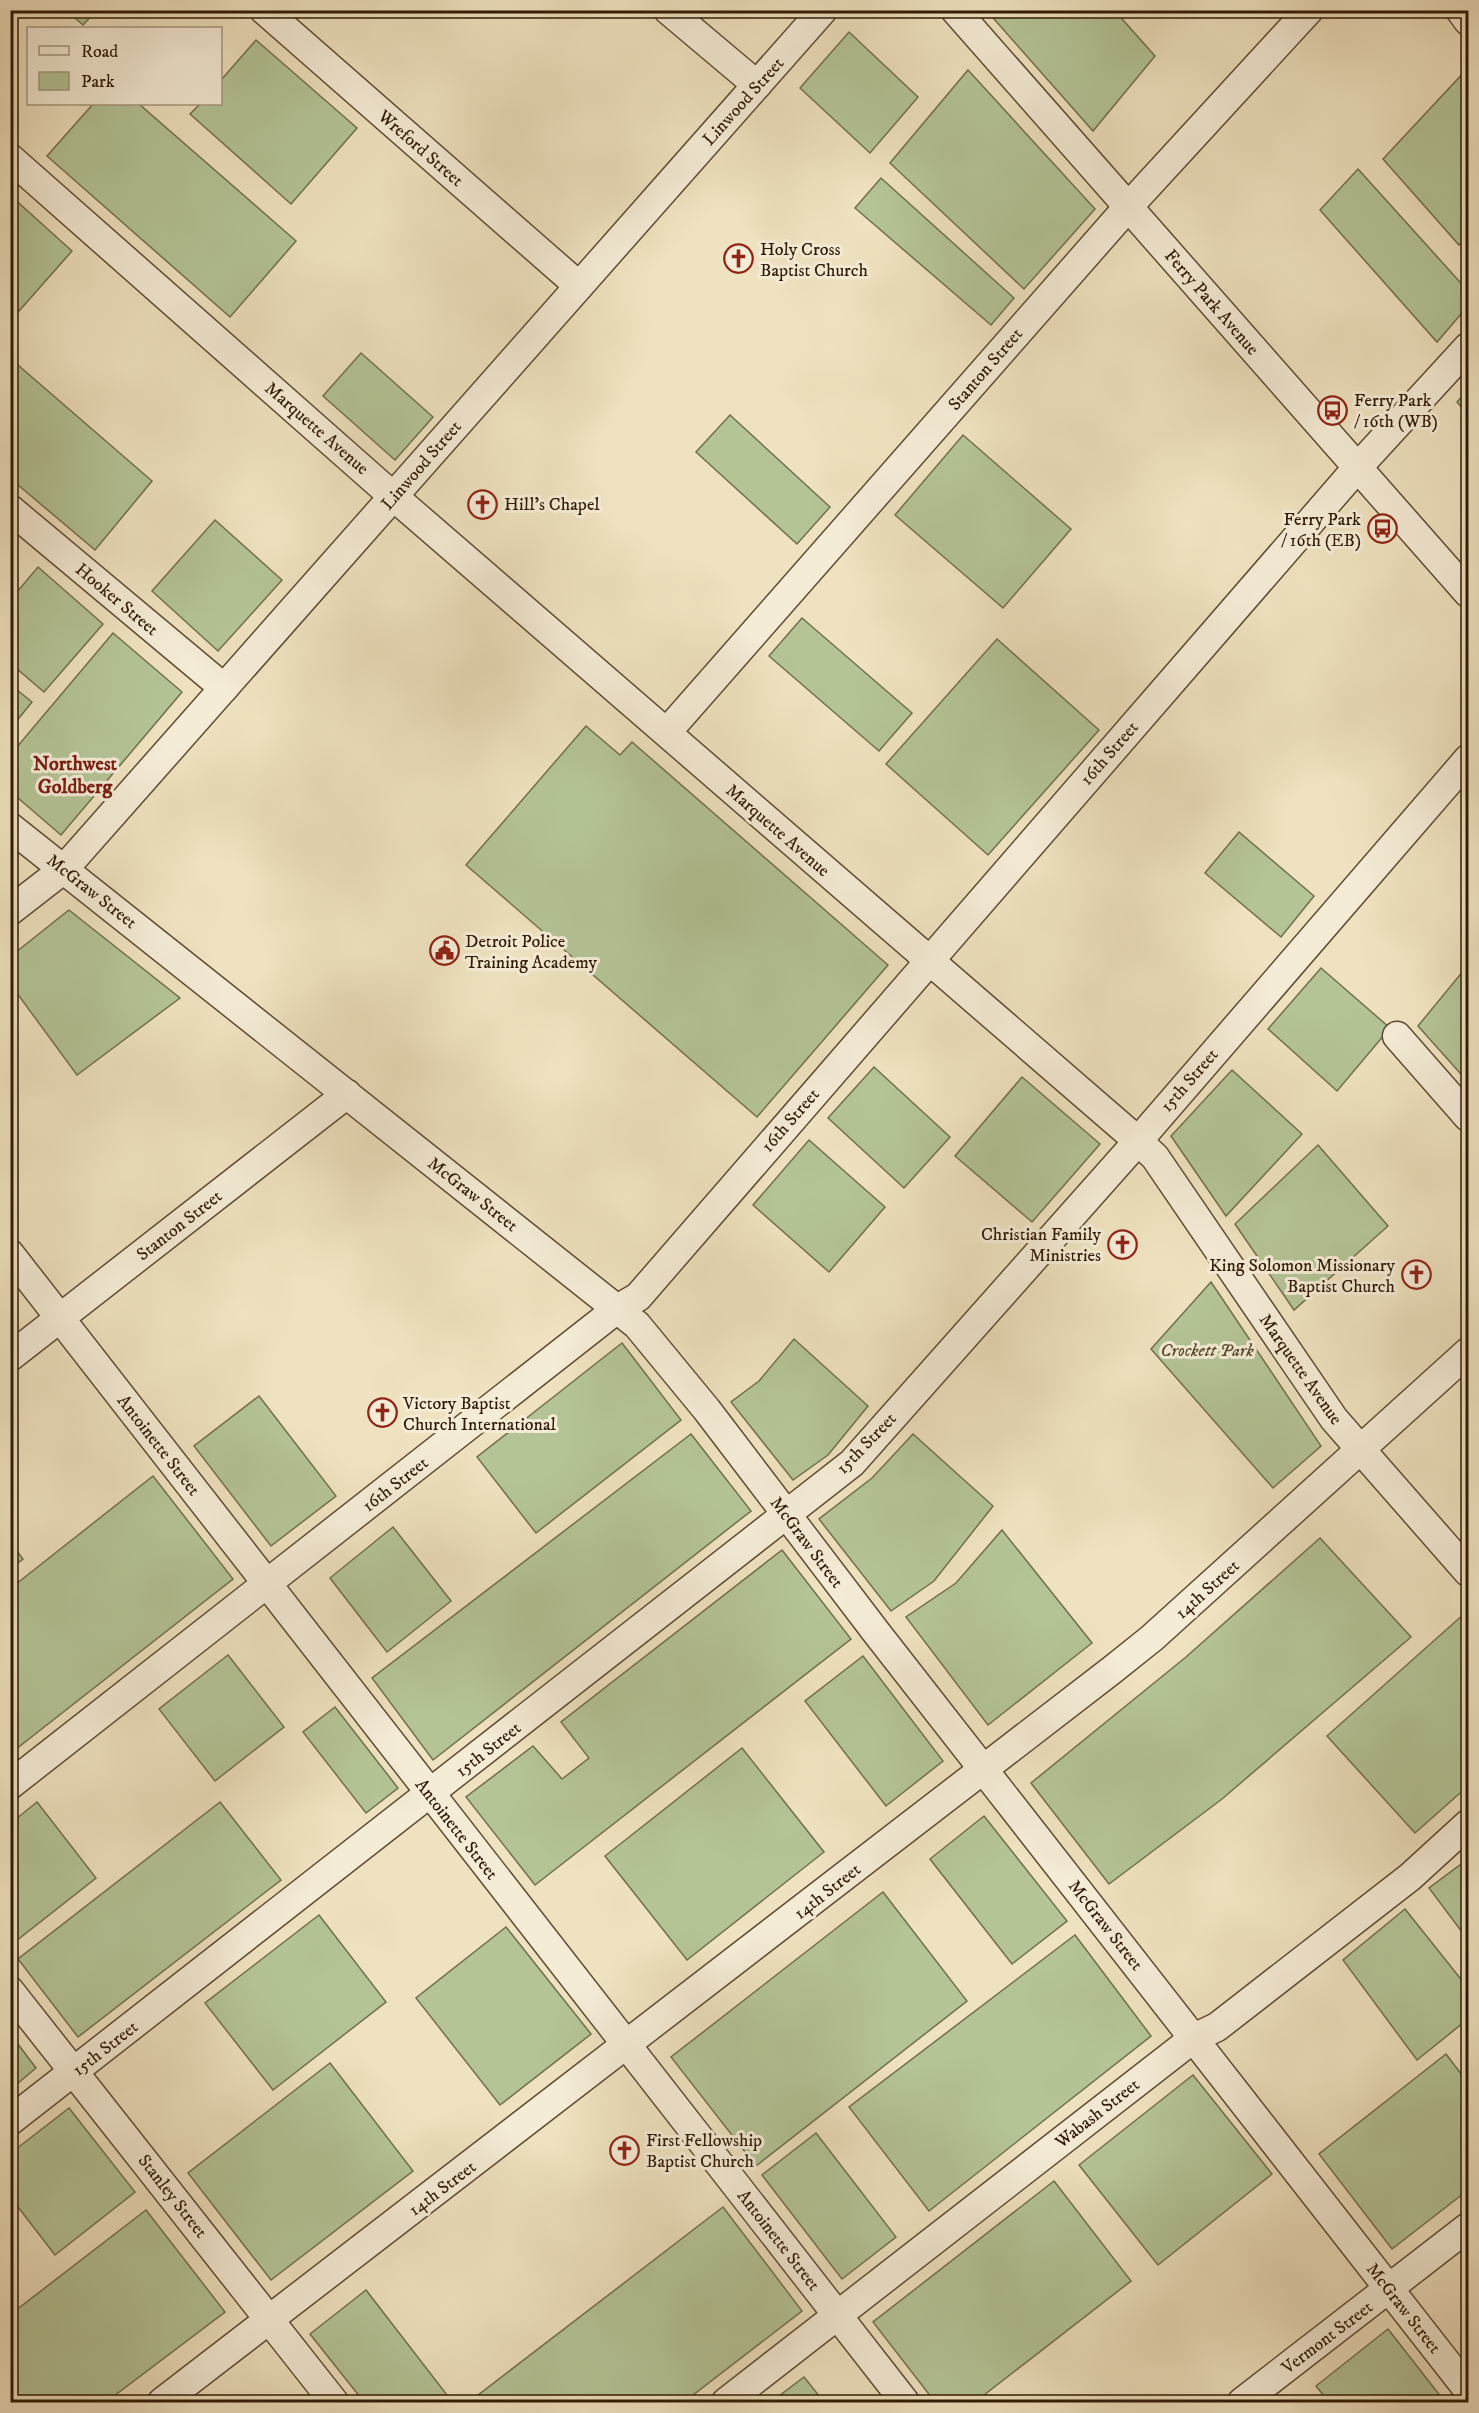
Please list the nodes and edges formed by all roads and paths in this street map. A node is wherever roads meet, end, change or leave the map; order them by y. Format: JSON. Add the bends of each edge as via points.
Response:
{"nodes":[{"id":1,"x":264,"y":10,"type":"edge"},
{"id":2,"x":669,"y":10,"type":"edge"},
{"id":3,"x":823,"y":10,"type":"edge"},
{"id":4,"x":955,"y":10,"type":"edge"},
{"id":5,"x":1309,"y":10,"type":"edge"},
{"id":6,"x":1460,"y":10,"type":"edge"},
{"id":7,"x":1468,"y":21,"type":"edge"},
{"id":8,"x":757,"y":85,"type":"junction"},
{"id":9,"x":10,"y":158,"type":"edge"},
{"id":10,"x":1128,"y":207,"type":"junction"},
{"id":11,"x":579,"y":286,"type":"junction"},
{"id":12,"x":1468,"y":347,"type":"edge"},
{"id":13,"x":1357,"y":468,"type":"junction"},
{"id":14,"x":394,"y":495,"type":"junction"},
{"id":15,"x":10,"y":509,"type":"edge"},
{"id":16,"x":1468,"y":593,"type":"edge"},
{"id":17,"x":224,"y":688,"type":"junction"},
{"id":18,"x":667,"y":732,"type":"junction"},
{"id":19,"x":1468,"y":759,"type":"edge"},
{"id":20,"x":10,"y":827,"type":"edge"},
{"id":21,"x":64,"y":869,"type":"junction"},
{"id":22,"x":10,"y":911,"type":"edge"},
{"id":23,"x":928,"y":961,"type":"junction"},
{"id":24,"x":1397,"y":1036,"type":"dead end"},
{"id":25,"x":347,"y":1094,"type":"junction"},
{"id":26,"x":1468,"y":1117,"type":"edge"},
{"id":27,"x":1138,"y":1141,"type":"junction"},
{"id":28,"x":10,"y":1254,"type":"edge"},
{"id":29,"x":617,"y":1309,"type":"junction"},
{"id":30,"x":60,"y":1318,"type":"junction"},
{"id":31,"x":1468,"y":1352,"type":"edge"},
{"id":32,"x":10,"y":1357,"type":"edge"},
{"id":33,"x":1361,"y":1450,"type":"junction"},
{"id":34,"x":786,"y":1515,"type":"junction"},
{"id":35,"x":1468,"y":1572,"type":"edge"},
{"id":36,"x":268,"y":1584,"type":"junction"},
{"id":37,"x":984,"y":1769,"type":"junction"},
{"id":38,"x":10,"y":1785,"type":"edge"},
{"id":39,"x":430,"y":1794,"type":"junction"},
{"id":40,"x":1468,"y":1824,"type":"edge"},
{"id":41,"x":10,"y":1991,"type":"edge"},
{"id":42,"x":1194,"y":2038,"type":"junction"},
{"id":43,"x":628,"y":2046,"type":"junction"},
{"id":44,"x":75,"y":2071,"type":"junction"},
{"id":45,"x":10,"y":2121,"type":"edge"},
{"id":46,"x":1468,"y":2227,"type":"edge"},
{"id":47,"x":1389,"y":2290,"type":"junction"},
{"id":48,"x":837,"y":2315,"type":"junction"},
{"id":49,"x":269,"y":2320,"type":"junction"},
{"id":50,"x":1468,"y":2390,"type":"edge"},
{"id":51,"x":162,"y":2403,"type":"edge"},
{"id":52,"x":334,"y":2403,"type":"edge"},
{"id":53,"x":726,"y":2403,"type":"edge"},
{"id":54,"x":905,"y":2403,"type":"edge"},
{"id":55,"x":1242,"y":2403,"type":"edge"}],
"edges":[{"from":1,"to":11,"type":"street","name":"Wreford Street"},
{"from":2,"to":8,"type":"street"},
{"from":3,"to":8,"type":"street","name":"Linwood Street"},
{"from":4,"to":10,"type":"street","name":"Ferry Park Avenue"},
{"from":5,"to":10,"type":"street","name":"Stanton Street"},
{"from":6,"to":7,"type":"street"},
{"from":8,"to":11,"type":"street","name":"Linwood Street"},
{"from":9,"to":14,"type":"street","name":"Marquette Avenue"},
{"from":10,"to":13,"type":"street","name":"Ferry Park Avenue"},
{"from":10,"to":18,"type":"street","name":"Stanton Street"},
{"from":11,"to":14,"type":"street","name":"Linwood Street"},
{"from":12,"to":13,"type":"street","name":"16th Street"},
{"from":13,"to":16,"type":"street","name":"Ferry Park Avenue"},
{"from":13,"to":23,"type":"street","name":"16th Street"},
{"from":14,"to":17,"type":"street","name":"Linwood Street"},
{"from":14,"to":18,"type":"street","name":"Marquette Avenue"},
{"from":15,"to":17,"type":"street","name":"Hooker Street"},
{"from":17,"to":21,"type":"street","name":"Linwood Street"},
{"from":18,"to":23,"type":"street","name":"Marquette Avenue"},
{"from":19,"to":27,"type":"street","name":"15th Street"},
{"from":20,"to":21,"type":"street","name":"McGraw Street"},
{"from":21,"to":22,"type":"street","name":"Linwood Street"},
{"from":21,"to":25,"type":"street","name":"McGraw Street"},
{"from":23,"to":27,"type":"street","name":"Marquette Avenue"},
{"from":23,"to":29,"type":"street","name":"16th Street","via":[[638,1297]]},
{"from":24,"to":26,"type":"street"},
{"from":25,"to":29,"type":"street","name":"McGraw Street"},
{"from":25,"to":30,"type":"street","name":"Stanton Street"},
{"from":27,"to":33,"type":"street","name":"Marquette Avenue","via":[[1155,1157],[1334,1419]]},
{"from":27,"to":34,"type":"street","name":"15th Street","via":[[852,1462]]},
{"from":28,"to":30,"type":"street","name":"Antoinette Street"},
{"from":29,"to":34,"type":"street","name":"McGraw Street","via":[[637,1325],[700,1401]]},
{"from":29,"to":36,"type":"street","name":"16th Street"},
{"from":30,"to":32,"type":"street","name":"Stanton Street"},
{"from":30,"to":36,"type":"street","name":"Antoinette Street"},
{"from":31,"to":33,"type":"street","name":"14th Street"},
{"from":33,"to":35,"type":"street","name":"Marquette Avenue"},
{"from":33,"to":37,"type":"street","name":"14th Street","via":[[1152,1638]]},
{"from":34,"to":37,"type":"street","name":"McGraw Street"},
{"from":34,"to":39,"type":"street","name":"15th Street"},
{"from":36,"to":38,"type":"street","name":"16th Street"},
{"from":36,"to":39,"type":"street","name":"Antoinette Street"},
{"from":37,"to":42,"type":"street","name":"McGraw Street"},
{"from":37,"to":43,"type":"street","name":"14th Street"},
{"from":39,"to":43,"type":"street","name":"Antoinette Street"},
{"from":39,"to":44,"type":"street","name":"15th Street"},
{"from":40,"to":42,"type":"street","name":"Wabash Street","via":[[1410,1877],[1216,2026]]},
{"from":41,"to":44,"type":"street","name":"Stanley Street"},
{"from":42,"to":47,"type":"street","name":"McGraw Street"},
{"from":42,"to":48,"type":"street","name":"Wabash Street"},
{"from":43,"to":48,"type":"street","name":"Antoinette Street"},
{"from":43,"to":49,"type":"street","name":"14th Street"},
{"from":44,"to":45,"type":"street","name":"15th Street"},
{"from":44,"to":49,"type":"street","name":"Stanley Street"},
{"from":46,"to":47,"type":"street","name":"Vermont Street"},
{"from":47,"to":50,"type":"street","name":"McGraw Street"},
{"from":47,"to":55,"type":"street","name":"Vermont Street"},
{"from":48,"to":53,"type":"street","name":"Wabash Street"},
{"from":48,"to":54,"type":"street","name":"Antoinette Street"},
{"from":49,"to":51,"type":"street","name":"14th Street"},
{"from":49,"to":52,"type":"street","name":"Stanley Street"}]}
